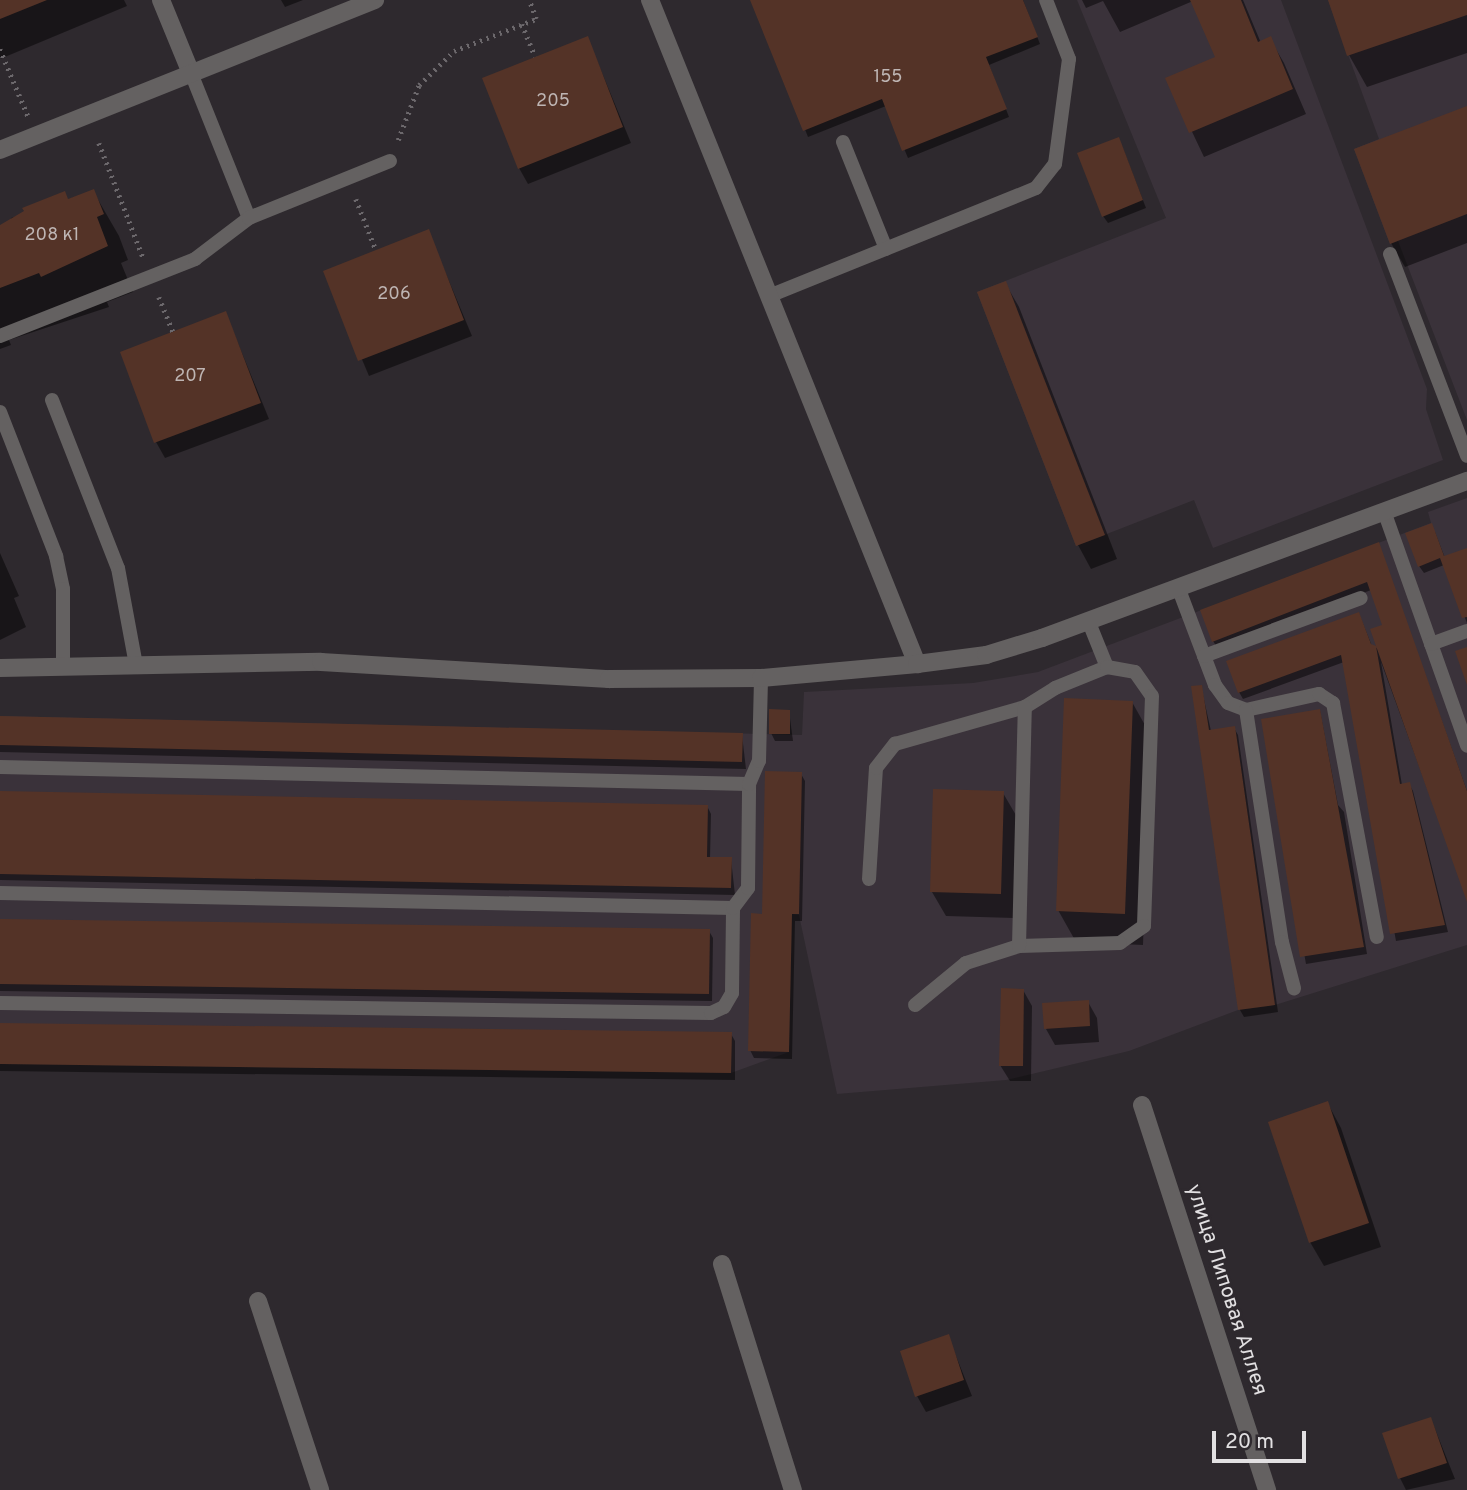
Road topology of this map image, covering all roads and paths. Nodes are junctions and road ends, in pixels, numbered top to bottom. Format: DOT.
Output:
graph roads {
  1 [pos="161,0"];
  2 [pos="375,0"];
  3 [pos="529,0"];
  4 [pos="650,0"];
  5 [pos="1046,0"];
  6 [pos="522,24"];
  7 [pos="0,48"];
  8 [pos="535,57"];
  9 [pos="191,73"];
  10 [pos="29,118"];
  11 [pos="843,142"];
  12 [pos="99,143"];
  13 [pos="0,150"];
  14 [pos="390,161"];
  15 [pos="348,178"];
  16 [pos="248,218"];
  17 [pos="886,248"];
  18 [pos="376,250"];
  19 [pos="1390,254"];
  20 [pos="151,276"];
  21 [pos="769,296"];
  22 [pos="173,332"];
  23 [pos="0,336"];
  24 [pos="52,400"];
  25 [pos="0,412"];
  26 [pos="1467,456"];
  27 [pos="1467,481"];
  28 [pos="1384,511"];
  29 [pos="1178,587"];
  30 [pos="1361,598"];
  31 [pos="1088,620"];
  32 [pos="1467,632"];
  33 [pos="1431,644"];
  34 [pos="1204,656"];
  35 [pos="917,664"];
  36 [pos="136,665"];
  37 [pos="63,667"];
  38 [pos="1107,667"];
  39 [pos="0,668"];
  40 [pos="761,678"];
  41 [pos="1025,707"];
  42 [pos="1247,710"];
  43 [pos="1467,746"];
  44 [pos="0,766"];
  45 [pos="749,784"];
  46 [pos="869,879"];
  47 [pos="0,893"];
  48 [pos="733,908"];
  49 [pos="1377,937"];
  50 [pos="1019,946"];
  51 [pos="1294,988"];
  52 [pos="0,1003"];
  53 [pos="915,1005"];
  54 [pos="1142,1105"];
  55 [pos="722,1264"];
  56 [pos="258,1301"];
  57 [pos="320,1490"];
  58 [pos="793,1490"];
  59 [pos="1267,1490"];
  1 -- 9 [label="street"];
  2 -- 9 [label="street"];
  3 -- 6 [label="path"];
  4 -- 21 [label="street"];
  5 -- 17 [label="lane"];
  6 -- 8 [label="path"];
  6 -- 14 [label="path"];
  7 -- 10 [label="path"];
  9 -- 13 [label="street"];
  9 -- 16 [label="lane"];
  11 -- 17 [label="lane"];
  12 -- 20 [label="path"];
  14 -- 15 [label="lane"];
  15 -- 16 [label="lane"];
  15 -- 18 [label="path"];
  16 -- 20 [label="lane"];
  17 -- 21 [label="lane"];
  19 -- 26 [label="lane"];
  20 -- 22 [label="path"];
  20 -- 23 [label="lane"];
  21 -- 35 [label="street"];
  24 -- 36 [label="lane"];
  25 -- 37 [label="lane"];
  27 -- 28 [label="street"];
  28 -- 29 [label="street"];
  28 -- 33 [label="lane"];
  29 -- 31 [label="street"];
  29 -- 34 [label="lane"];
  30 -- 34 [label="lane"];
  31 -- 35 [label="street"];
  31 -- 38 [label="lane"];
  32 -- 33 [label="lane"];
  33 -- 43 [label="lane"];
  34 -- 42 [label="lane"];
  35 -- 40 [label="street"];
  36 -- 37 [label="street"];
  36 -- 40 [label="street"];
  37 -- 39 [label="street"];
  38 -- 41 [label="lane"];
  38 -- 50 [label="lane"];
  40 -- 45 [label="lane"];
  41 -- 46 [label="lane"];
  41 -- 50 [label="lane"];
  42 -- 49 [label="lane"];
  42 -- 51 [label="lane"];
  44 -- 45 [label="lane"];
  45 -- 48 [label="lane"];
  47 -- 48 [label="lane"];
  48 -- 52 [label="lane"];
  50 -- 53 [label="lane"];
  54 -- 59 [label="street, улица Липовая Аллея"];
  55 -- 58 [label="street"];
  56 -- 57 [label="street"];
}
